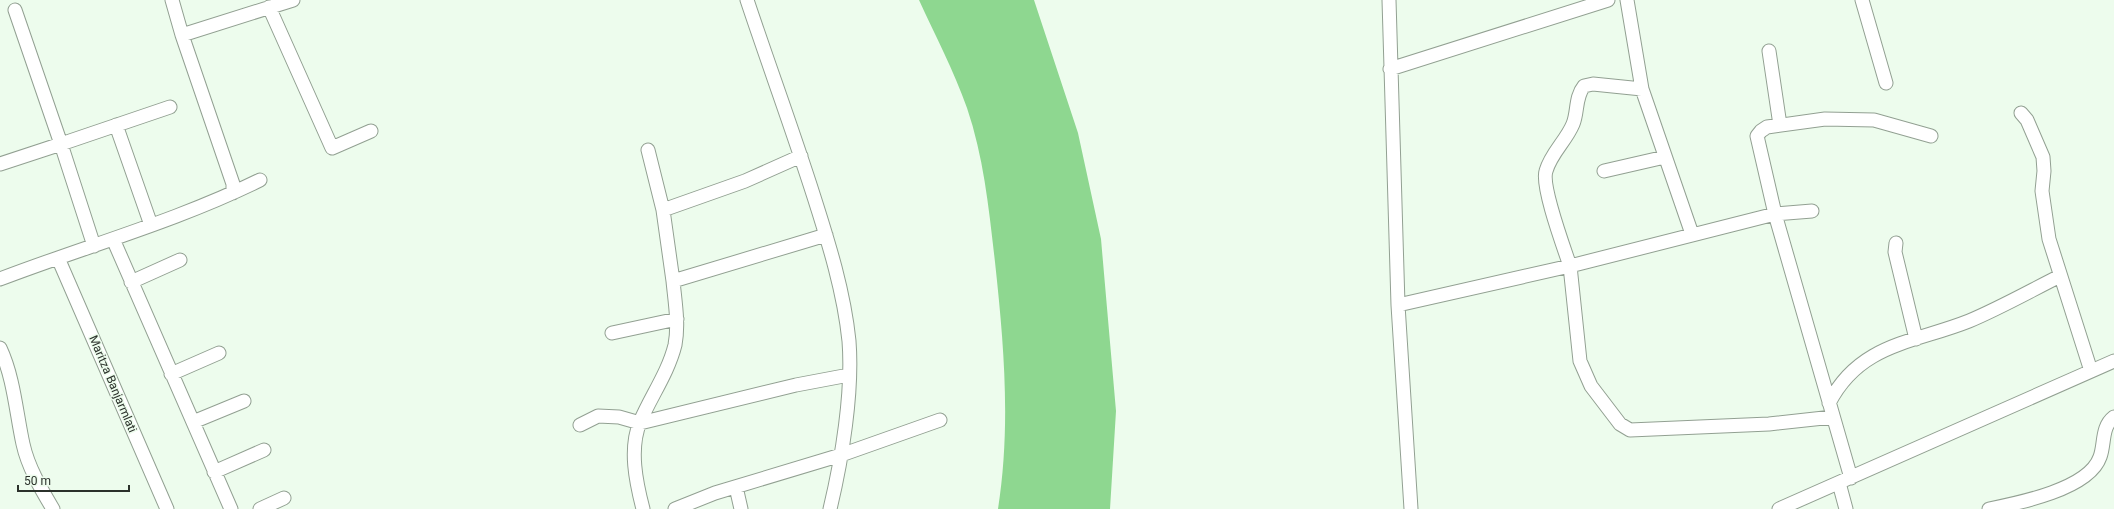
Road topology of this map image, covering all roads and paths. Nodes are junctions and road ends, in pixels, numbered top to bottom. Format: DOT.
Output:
graph roads {
  1 [pos="172,0"];
  2 [pos="293,0"];
  3 [pos="747,0"];
  4 [pos="1389,0"];
  5 [pos="1608,0"];
  6 [pos="1627,0"];
  7 [pos="1862,0"];
  8 [pos="269,7"];
  9 [pos="15,10"];
  10 [pos="182,36"];
  11 [pos="1769,51"];
  12 [pos="1390,69"];
  13 [pos="1886,83"];
  14 [pos="1642,89"];
  15 [pos="170,107"];
  16 [pos="2021,113"];
  17 [pos="116,125"];
  18 [pos="1780,125"];
  19 [pos="371,131"];
  20 [pos="1931,136"];
  21 [pos="60,144"];
  22 [pos="648,150"];
  23 [pos="801,156"];
  24 [pos="1665,157"];
  25 [pos="0,164"];
  26 [pos="1604,171"];
  27 [pos="260,180"];
  28 [pos="233,193"];
  29 [pos="663,210"];
  30 [pos="1812,211"];
  31 [pos="1775,214"];
  32 [pos="151,225"];
  33 [pos="1692,234"];
  34 [pos="826,235"];
  35 [pos="113,239"];
  36 [pos="1896,243"];
  37 [pos="94,246"];
  38 [pos="58,258"];
  39 [pos="180,260"];
  40 [pos="1570,266"];
  41 [pos="2060,276"];
  42 [pos="0,280"];
  43 [pos="673,281"];
  44 [pos="131,282"];
  45 [pos="1398,304"];
  46 [pos="677,319"];
  47 [pos="612,333"];
  48 [pos="1916,339"];
  49 [pos="0,348"];
  50 [pos="219,353"];
  51 [pos="2114,361"];
  52 [pos="2091,371"];
  53 [pos="172,374"];
  54 [pos="849,375"];
  55 [pos="244,401"];
  56 [pos="1830,403"];
  57 [pos="1832,417"];
  58 [pos="2114,418"];
  59 [pos="940,420"];
  60 [pos="193,422"];
  61 [pos="640,423"];
  62 [pos="580,425"];
  63 [pos="264,450"];
  64 [pos="841,455"];
  65 [pos="214,472"];
  66 [pos="1845,481"];
  67 [pos="736,487"];
  68 [pos="284,498"];
  69 [pos="52,509"];
  70 [pos="167,509"];
  71 [pos="231,509"];
  72 [pos="260,509"];
  73 [pos="643,509"];
  74 [pos="675,509"];
  75 [pos="741,509"];
  76 [pos="830,509"];
  77 [pos="1411,509"];
  78 [pos="1779,509"];
  79 [pos="1846,509"];
  80 [pos="1989,509"];
  1 -- 10 [label="street"];
  2 -- 8 [label="street"];
  3 -- 23 [label="street"];
  4 -- 12 [label="street"];
  5 -- 12 [label="street"];
  6 -- 14 [label="street"];
  7 -- 13 [label="street"];
  8 -- 10 [label="street"];
  8 -- 19 [label="street"];
  9 -- 21 [label="street"];
  10 -- 28 [label="street"];
  11 -- 18 [label="street"];
  12 -- 45 [label="street"];
  14 -- 24 [label="street"];
  14 -- 40 [label="street"];
  15 -- 17 [label="street"];
  16 -- 41 [label="street"];
  17 -- 21 [label="street"];
  17 -- 32 [label="street"];
  18 -- 20 [label="street"];
  18 -- 31 [label="street"];
  21 -- 25 [label="street"];
  21 -- 37 [label="street"];
  22 -- 29 [label="street"];
  23 -- 29 [label="street"];
  23 -- 34 [label="street"];
  24 -- 26 [label="street"];
  24 -- 33 [label="street"];
  27 -- 28 [label="street"];
  28 -- 32 [label="street"];
  29 -- 43 [label="street"];
  30 -- 31 [label="street"];
  31 -- 33 [label="street"];
  31 -- 56 [label="street"];
  32 -- 35 [label="street"];
  33 -- 40 [label="street"];
  34 -- 43 [label="street"];
  34 -- 54 [label="street"];
  35 -- 37 [label="street"];
  35 -- 44 [label="street"];
  36 -- 48 [label="street"];
  37 -- 38 [label="street"];
  38 -- 42 [label="street"];
  38 -- 70 [label="street, Maritza Banjarmlati"];
  39 -- 44 [label="street"];
  40 -- 45 [label="street"];
  40 -- 57 [label="street"];
  41 -- 48 [label="street"];
  41 -- 52 [label="street"];
  43 -- 46 [label="street"];
  44 -- 53 [label="street"];
  45 -- 77 [label="street"];
  46 -- 47 [label="street"];
  46 -- 61 [label="street"];
  48 -- 56 [label="street"];
  49 -- 69 [label="street"];
  50 -- 53 [label="street"];
  51 -- 52 [label="street"];
  52 -- 66 [label="street"];
  53 -- 60 [label="street"];
  54 -- 61 [label="street"];
  54 -- 64 [label="street"];
  55 -- 60 [label="street"];
  56 -- 57 [label="street"];
  57 -- 66 [label="street"];
  58 -- 80 [label="street"];
  59 -- 64 [label="street"];
  60 -- 65 [label="street"];
  61 -- 62 [label="street"];
  61 -- 73 [label="street"];
  63 -- 65 [label="street"];
  64 -- 67 [label="street"];
  64 -- 76 [label="street"];
  65 -- 71 [label="street"];
  66 -- 78 [label="street"];
  66 -- 79 [label="street"];
  67 -- 74 [label="street"];
  67 -- 75 [label="street"];
  68 -- 72 [label="street"];
}
